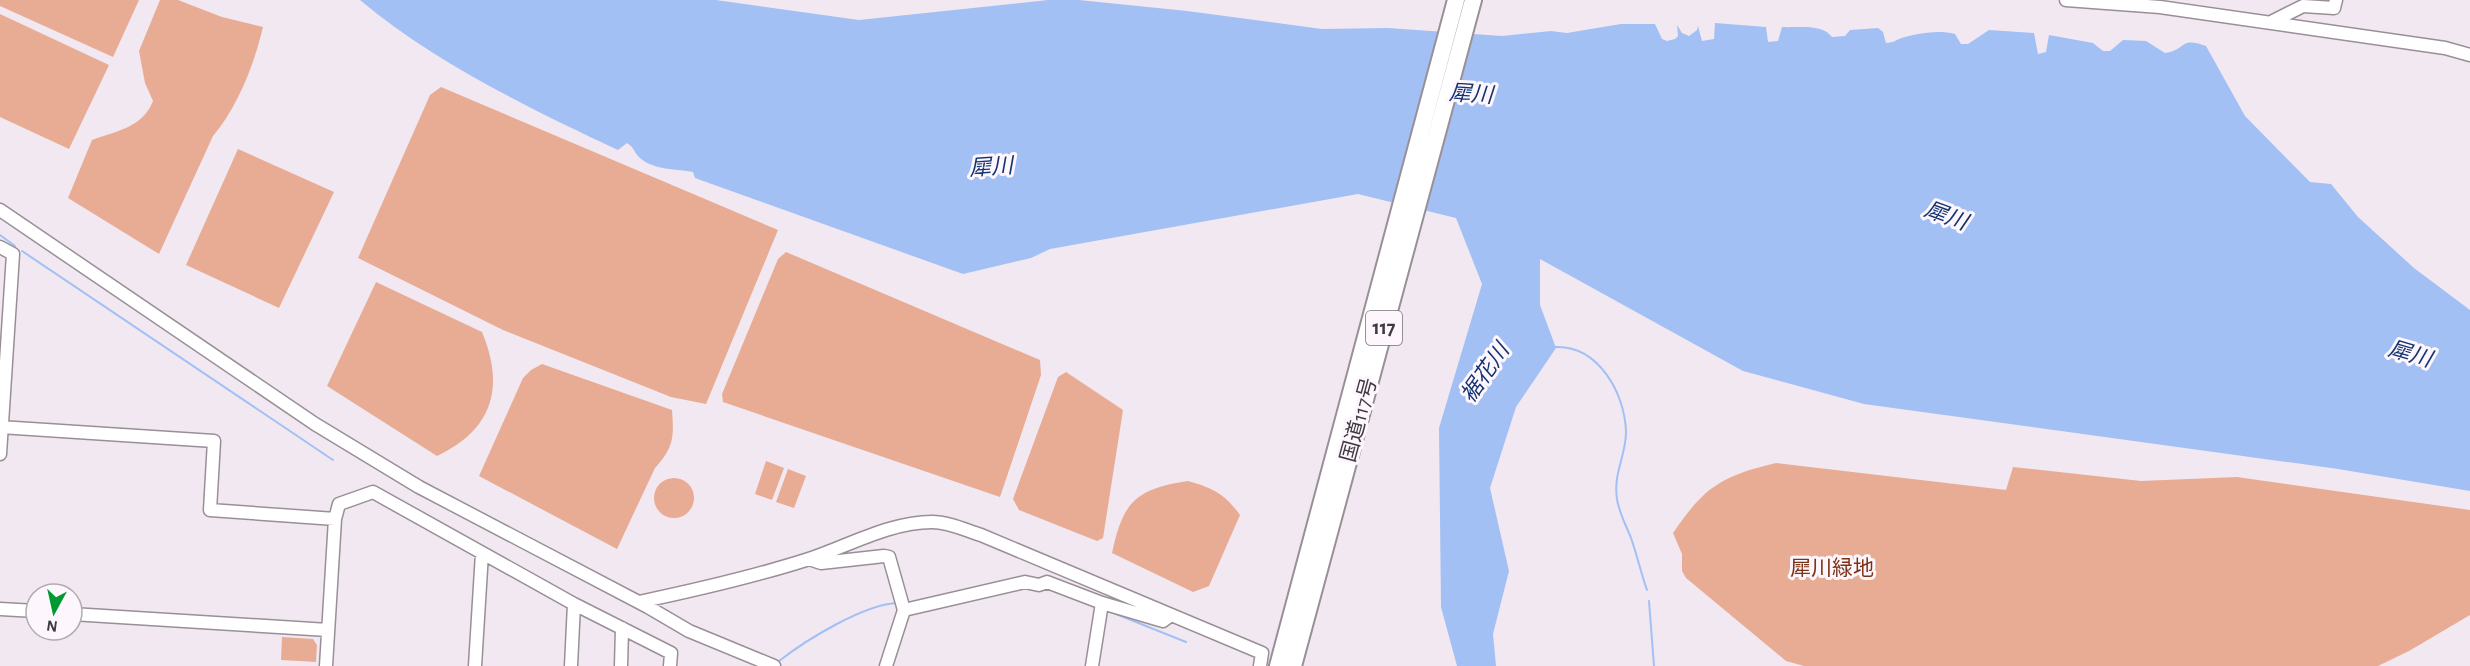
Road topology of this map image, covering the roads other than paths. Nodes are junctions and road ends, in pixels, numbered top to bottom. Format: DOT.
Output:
graph roads {
  1 [pos="1455,0"];
  2 [pos="1473,0"];
  3 [pos="2066,0"];
  4 [pos="2336,0"];
  5 [pos="2271,22"];
  6 [pos="2470,45"];
  7 [pos="2445,48"];
  8 [pos="2470,55"];
  9 [pos="0,210"];
  10 [pos="0,247"];
  11 [pos="1,427"];
  12 [pos="0,454"];
  13 [pos="335,519"];
  14 [pos="482,553"];
  15 [pos="809,559"];
  16 [pos="639,602"];
  17 [pos="1102,603"];
  18 [pos="574,604"];
  19 [pos="902,605"];
  20 [pos="0,609"];
  21 [pos="24,610"];
  22 [pos="84,615"];
  23 [pos="1171,615"];
  24 [pos="622,628"];
  25 [pos="328,630"];
  26 [pos="1287,660"];
  27 [pos="326,666"];
  28 [pos="475,666"];
  29 [pos="571,666"];
  30 [pos="621,666"];
  31 [pos="670,666"];
  32 [pos="774,666"];
  33 [pos="886,666"];
  34 [pos="1093,666"];
  35 [pos="1260,666"];
  1 -- 26 [label="highway, 国道117号 / 117"];
  2 -- 26 [label="highway, 国道117号 / 117"];
  3 -- 5 [label="street"];
  4 -- 5 [label="street"];
  5 -- 7 [label="street"];
  6 -- 7 [label="street"];
  7 -- 8 [label="street"];
  9 -- 16 [label="street"];
  10 -- 11 [label="street"];
  11 -- 12 [label="street"];
  11 -- 13 [label="street"];
  13 -- 14 [label="street"];
  13 -- 25 [label="street"];
  14 -- 18 [label="street"];
  14 -- 28 [label="street"];
  15 -- 16 [label="street"];
  15 -- 19 [label="street"];
  15 -- 23 [label="street"];
  16 -- 32 [label="street"];
  17 -- 19 [label="street"];
  17 -- 23 [label="street"];
  17 -- 34 [label="street"];
  18 -- 24 [label="street"];
  18 -- 29 [label="street"];
  19 -- 33 [label="street"];
  20 -- 21 [label="street"];
  22 -- 25 [label="street"];
  23 -- 35 [label="street"];
  24 -- 30 [label="street"];
  24 -- 31 [label="street"];
  25 -- 27 [label="street"];
}
